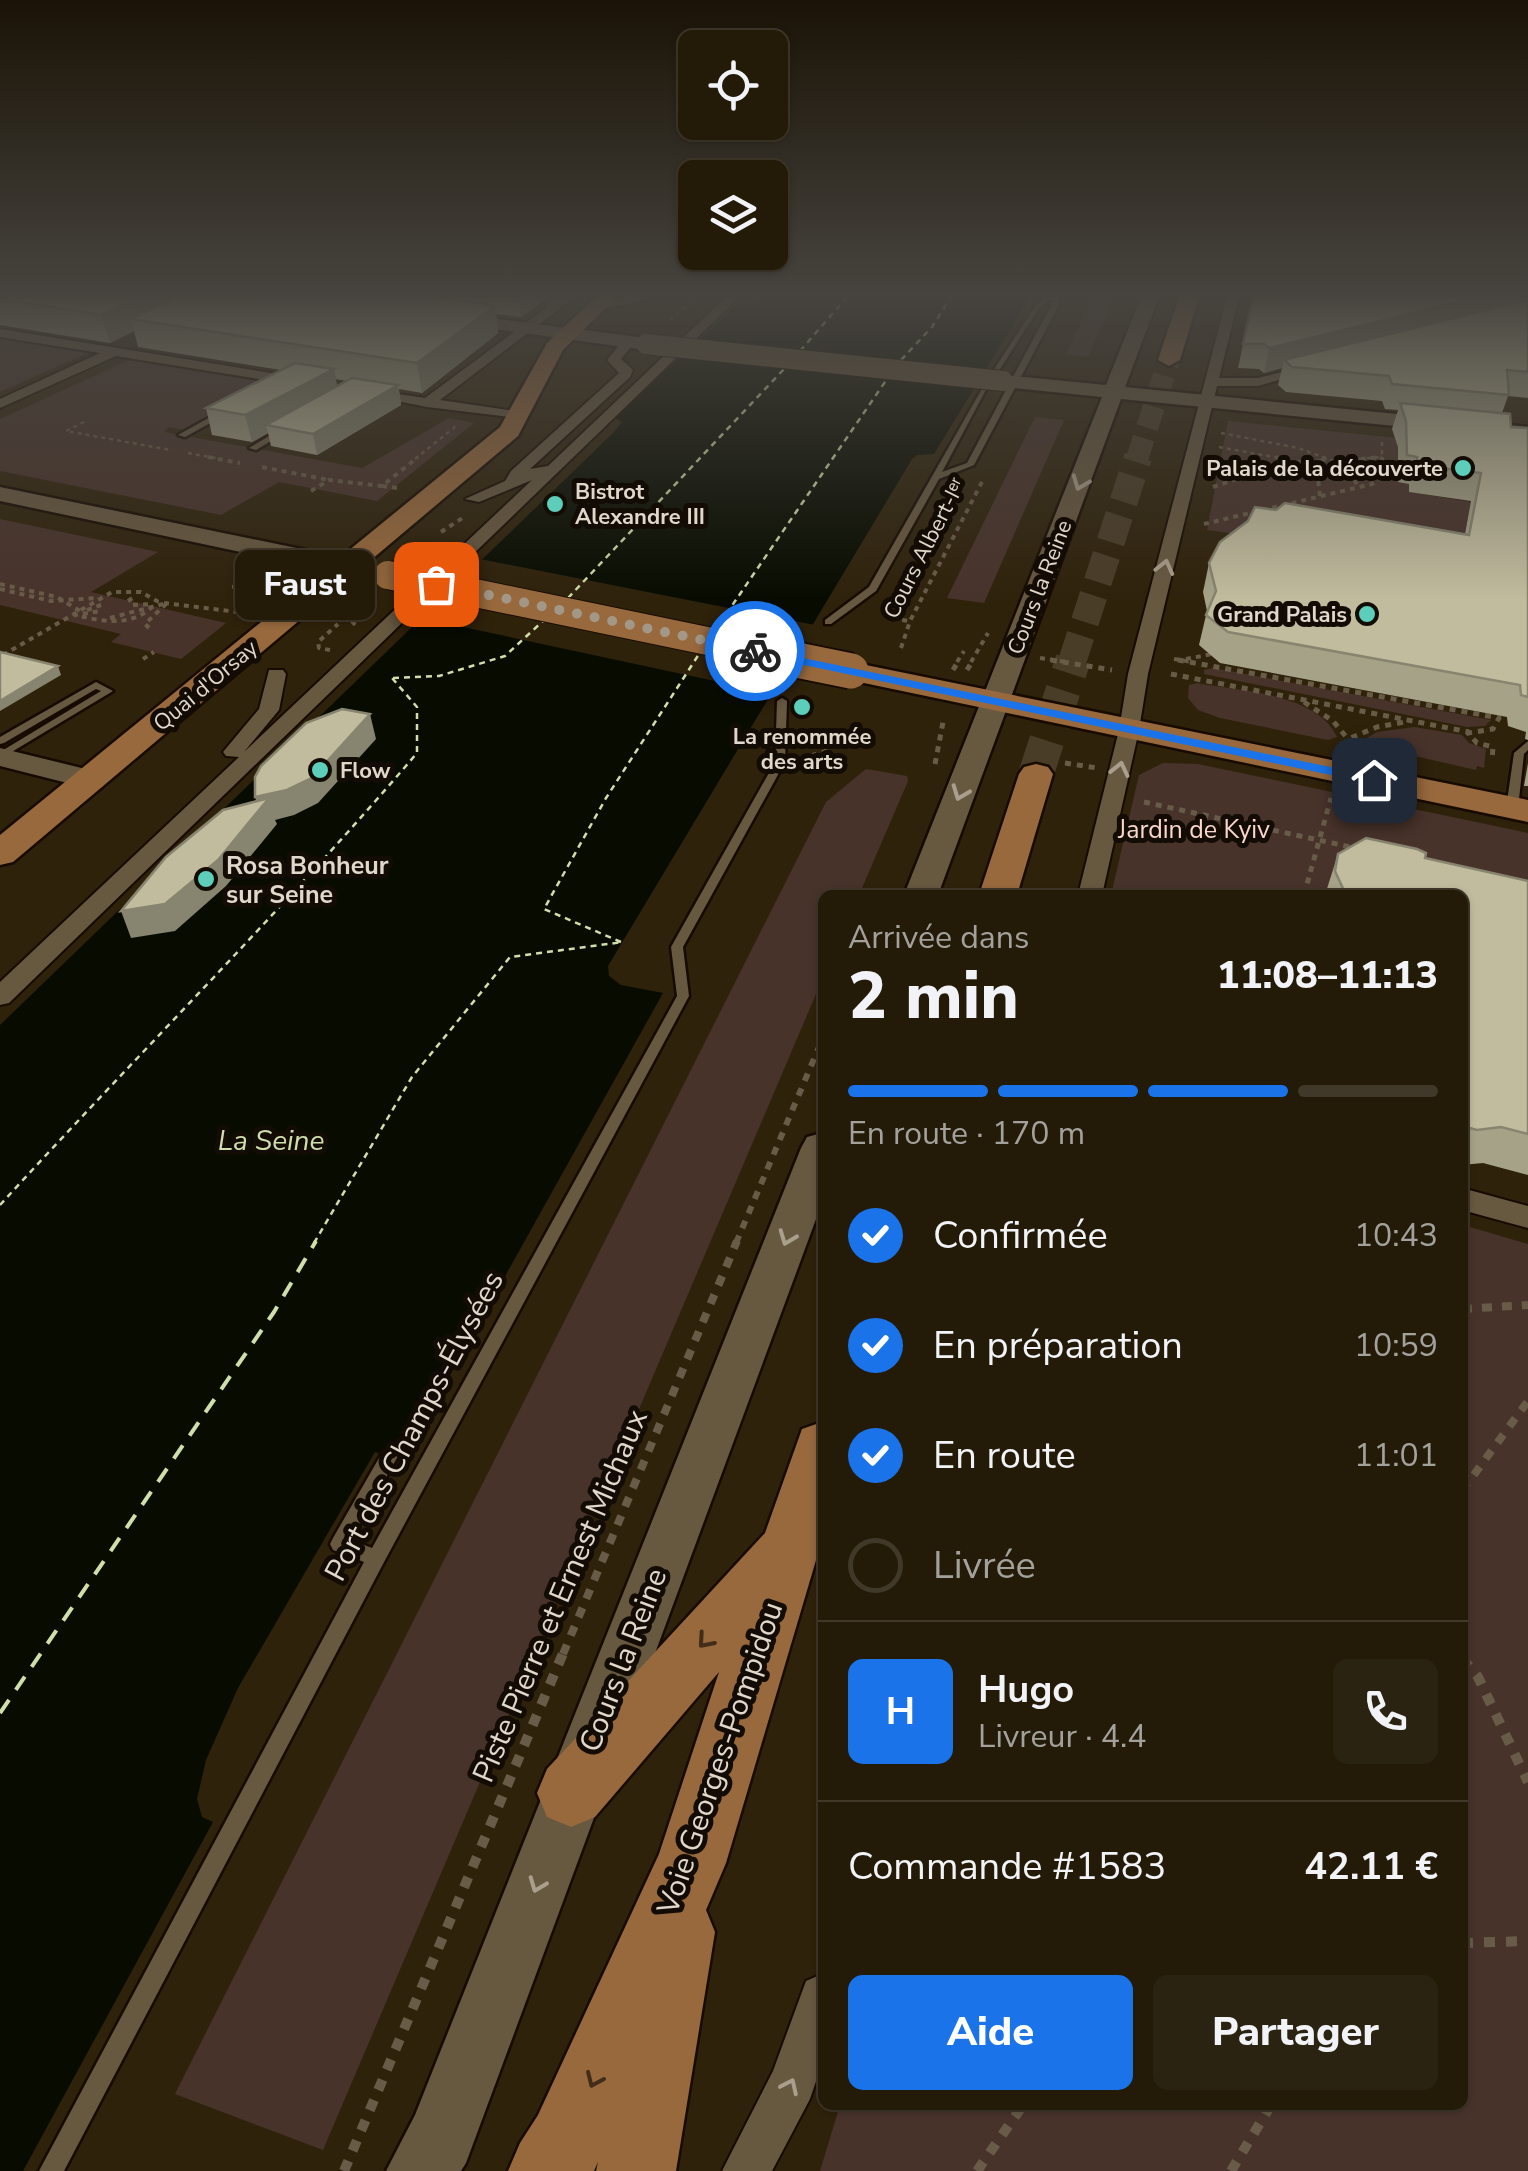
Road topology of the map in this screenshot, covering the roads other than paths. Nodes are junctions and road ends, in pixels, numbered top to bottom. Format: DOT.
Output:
graph roads {
  1 [pos="393,398"];
  2 [pos="432,398"];
  3 [pos="529,398"];
  4 [pos="598,398"];
  5 [pos="627,398"];
  6 [pos="988,398"];
  7 [pos="994,398"];
  8 [pos="1114,398"];
  9 [pos="1206,398"];
  10 [pos="1262,398"];
  11 [pos="426,403"];
  12 [pos="238,406"];
  13 [pos="521,416"];
  14 [pos="288,429"];
  15 [pos="1528,434"];
  16 [pos="182,435"];
  17 [pos="253,448"];
  18 [pos="570,453"];
  19 [pos="936,477"];
  20 [pos="512,484"];
  21 [pos="0,494"];
  22 [pos="473,498"];
  23 [pos="344,566"];
  24 [pos="828,622"];
  25 [pos="276,674"];
  26 [pos="782,701"];
  27 [pos="994,701"];
  28 [pos="1129,730"];
  29 [pos="0,741"];
  30 [pos="1528,744"];
  31 [pos="0,756"];
  32 [pos="1036,774"];
  33 [pos="91,780"];
  34 [pos="1520,809"];
  35 [pos="196,813"];
  36 [pos="0,854"];
  37 [pos="923,890"];
  38 [pos="1000,890"];
  39 [pos="1091,890"];
  40 [pos="37,963"];
  41 [pos="0,984"];
  42 [pos="0,996"];
  43 [pos="818,1158"];
  44 [pos="1468,1201"];
  45 [pos="1528,1217"];
  46 [pos="389,1456"];
  47 [pos="818,1460"];
  48 [pos="792,1542"];
  49 [pos="376,1558"];
  50 [pos="572,1794"];
  51 [pos="818,2009"];
  52 [pos="576,2164"];
  53 [pos="50,2171"];
  54 [pos="422,2171"];
  55 [pos="746,2171"];
  1 -- 11 [label="street"];
  2 -- 11 [label="street"];
  3 -- 13 [label="main road, Quai d'Orsay"];
  4 -- 20 [label="street"];
  5 -- 18 [label="street"];
  6 -- 19 [label="lane"];
  7 -- 19 [label="lane"];
  8 -- 27 [label="street, Cours la Reine, one-way"];
  28 -- 9 [label="street, one-way"];
  10 -- 15 [label="street"];
  11 -- 13 [label="street"];
  12 -- 16 [label="lane"];
  13 -- 23 [label="main road, Quai d'Orsay"];
  14 -- 17 [label="lane"];
  18 -- 20 [label="street"];
  18 -- 35 [label="street"];
  19 -- 24 [label="lane"];
  20 -- 22 [label="street"];
  21 -- 23 [label="street"];
  23 -- 27 [label="main road, bridge"];
  23 -- 33 [label="main road, Quai d'Orsay"];
  25 -- 35 [label="street"];
  26 -- 49 [label="lane, Port des Champs-Élysées"];
  27 -- 28 [label="main road"];
  27 -- 37 [label="street, Cours la Reine, one-way"];
  28 -- 34 [label="main road"];
  39 -- 28 [label="street, one-way"];
  29 -- 31 [label="lane"];
  30 -- 34 [label="lane"];
  31 -- 33 [label="street"];
  32 -- 38 [label="main road"];
  33 -- 36 [label="main road, Quai d'Orsay"];
  35 -- 40 [label="street"];
  40 -- 41 [label="street"];
  40 -- 42 [label="street"];
  43 -- 50 [label="street, Cours la Reine, one-way"];
  44 -- 45 [label="street"];
  46 -- 49 [label="lane"];
  47 -- 48 [label="main road, Voie Georges-Pompidou"];
  48 -- 50 [label="main road, one-way"];
  48 -- 52 [label="main road, Voie Georges-Pompidou"];
  49 -- 53 [label="lane, Port des Champs-Élysées"];
  50 -- 54 [label="street, Cours la Reine, one-way"];
  55 -- 51 [label="street, one-way"];
}
